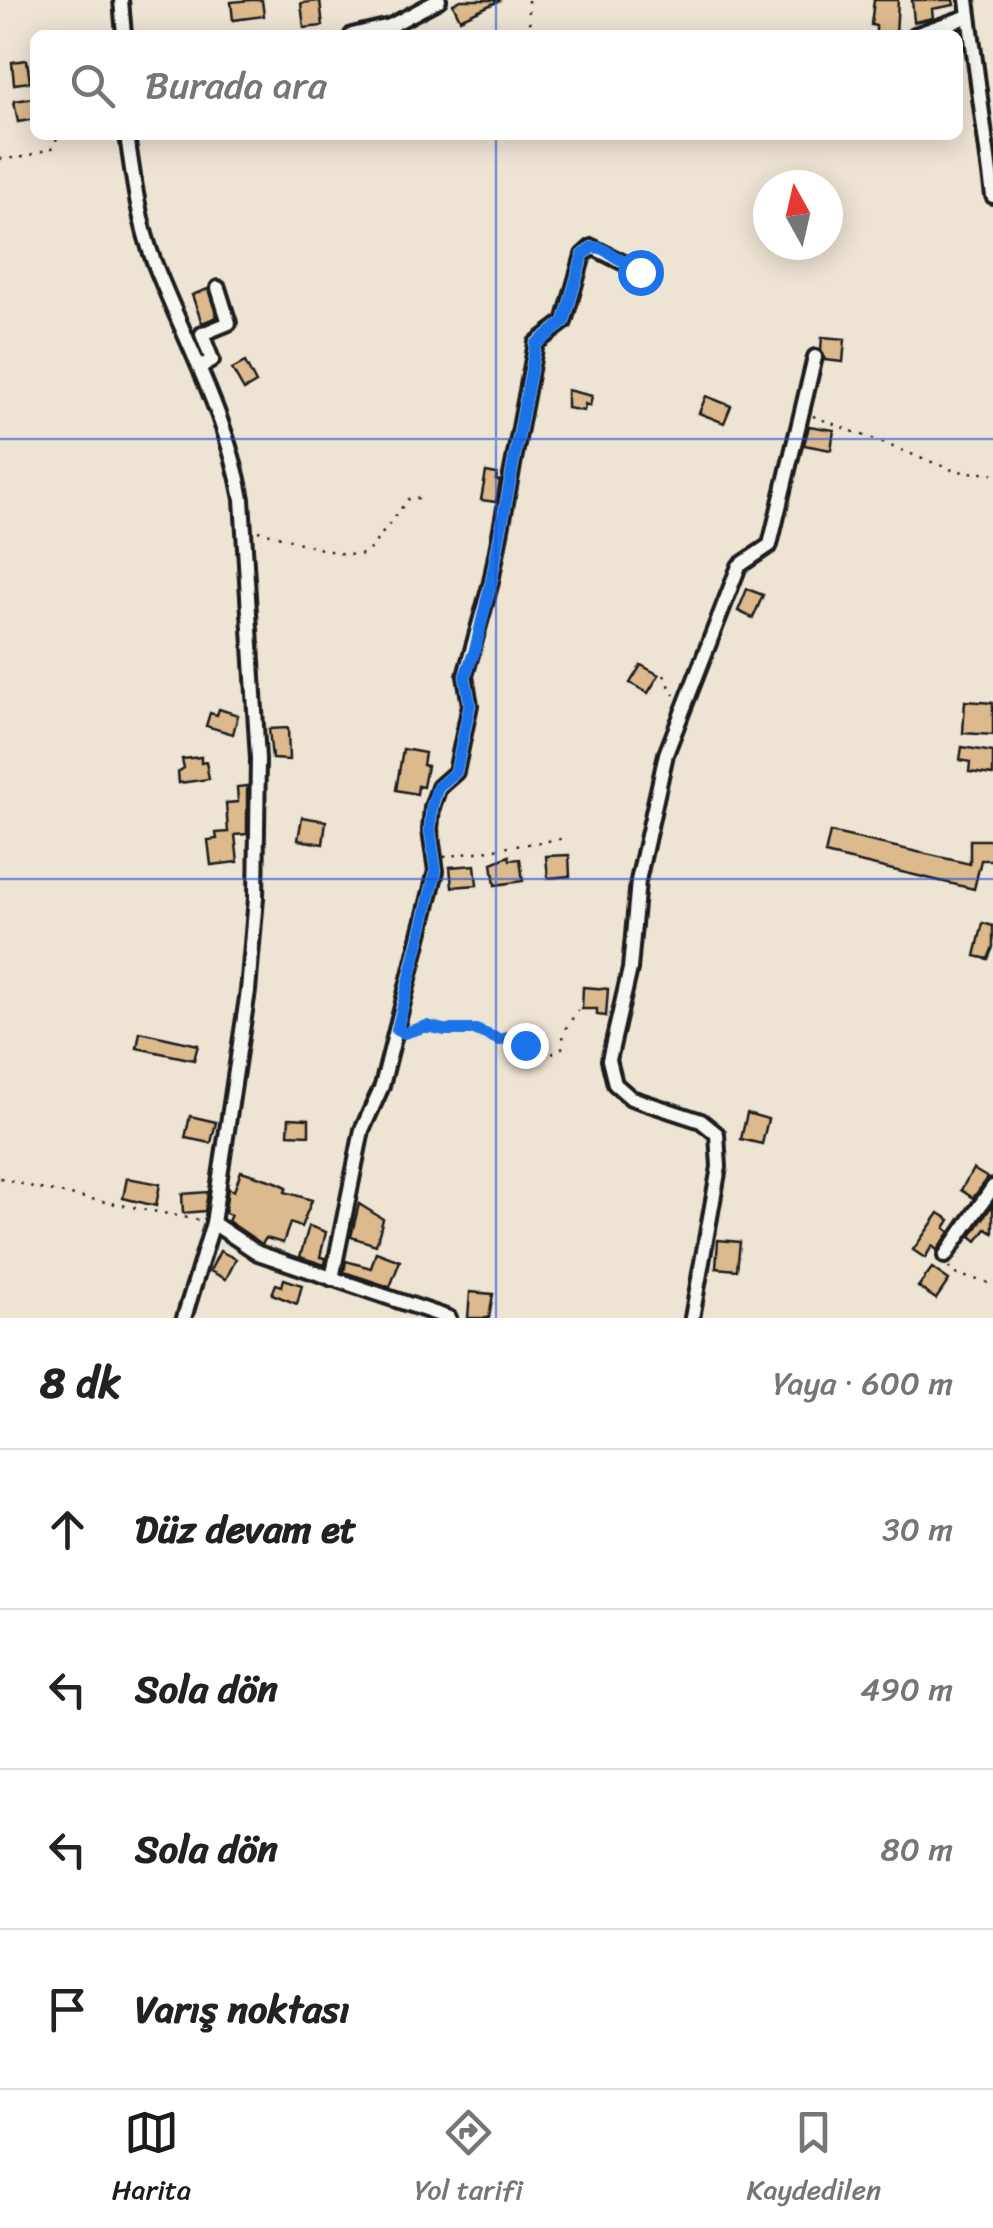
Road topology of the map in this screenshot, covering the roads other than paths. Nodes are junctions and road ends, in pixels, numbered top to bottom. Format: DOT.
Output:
graph roads {
  1 [pos="121,0"];
  2 [pos="439,0"];
  3 [pos="967,0"];
  4 [pos="970,16"];
  5 [pos="124,30"];
  6 [pos="373,30"];
  7 [pos="929,30"];
  8 [pos="128,140"];
  9 [pos="991,165"];
  10 [pos="993,196"];
  11 [pos="652,271"];
  12 [pos="218,288"];
  13 [pos="815,357"];
  14 [pos="200,367"];
  15 [pos="993,1187"];
  16 [pos="213,1223"];
  17 [pos="945,1256"];
  18 [pos="332,1279"];
  19 [pos="184,1318"];
  20 [pos="449,1318"];
  21 [pos="692,1318"];
  1 -- 5 [label="street"];
  2 -- 6 [label="street"];
  3 -- 4 [label="street"];
  4 -- 7 [label="street"];
  4 -- 9 [label="street"];
  8 -- 14 [label="street"];
  9 -- 10 [label="street"];
  11 -- 18 [label="street"];
  12 -- 14 [label="street"];
  13 -- 21 [label="street"];
  14 -- 16 [label="street"];
  15 -- 17 [label="street"];
  16 -- 18 [label="street"];
  16 -- 19 [label="street"];
  18 -- 20 [label="street"];
}
